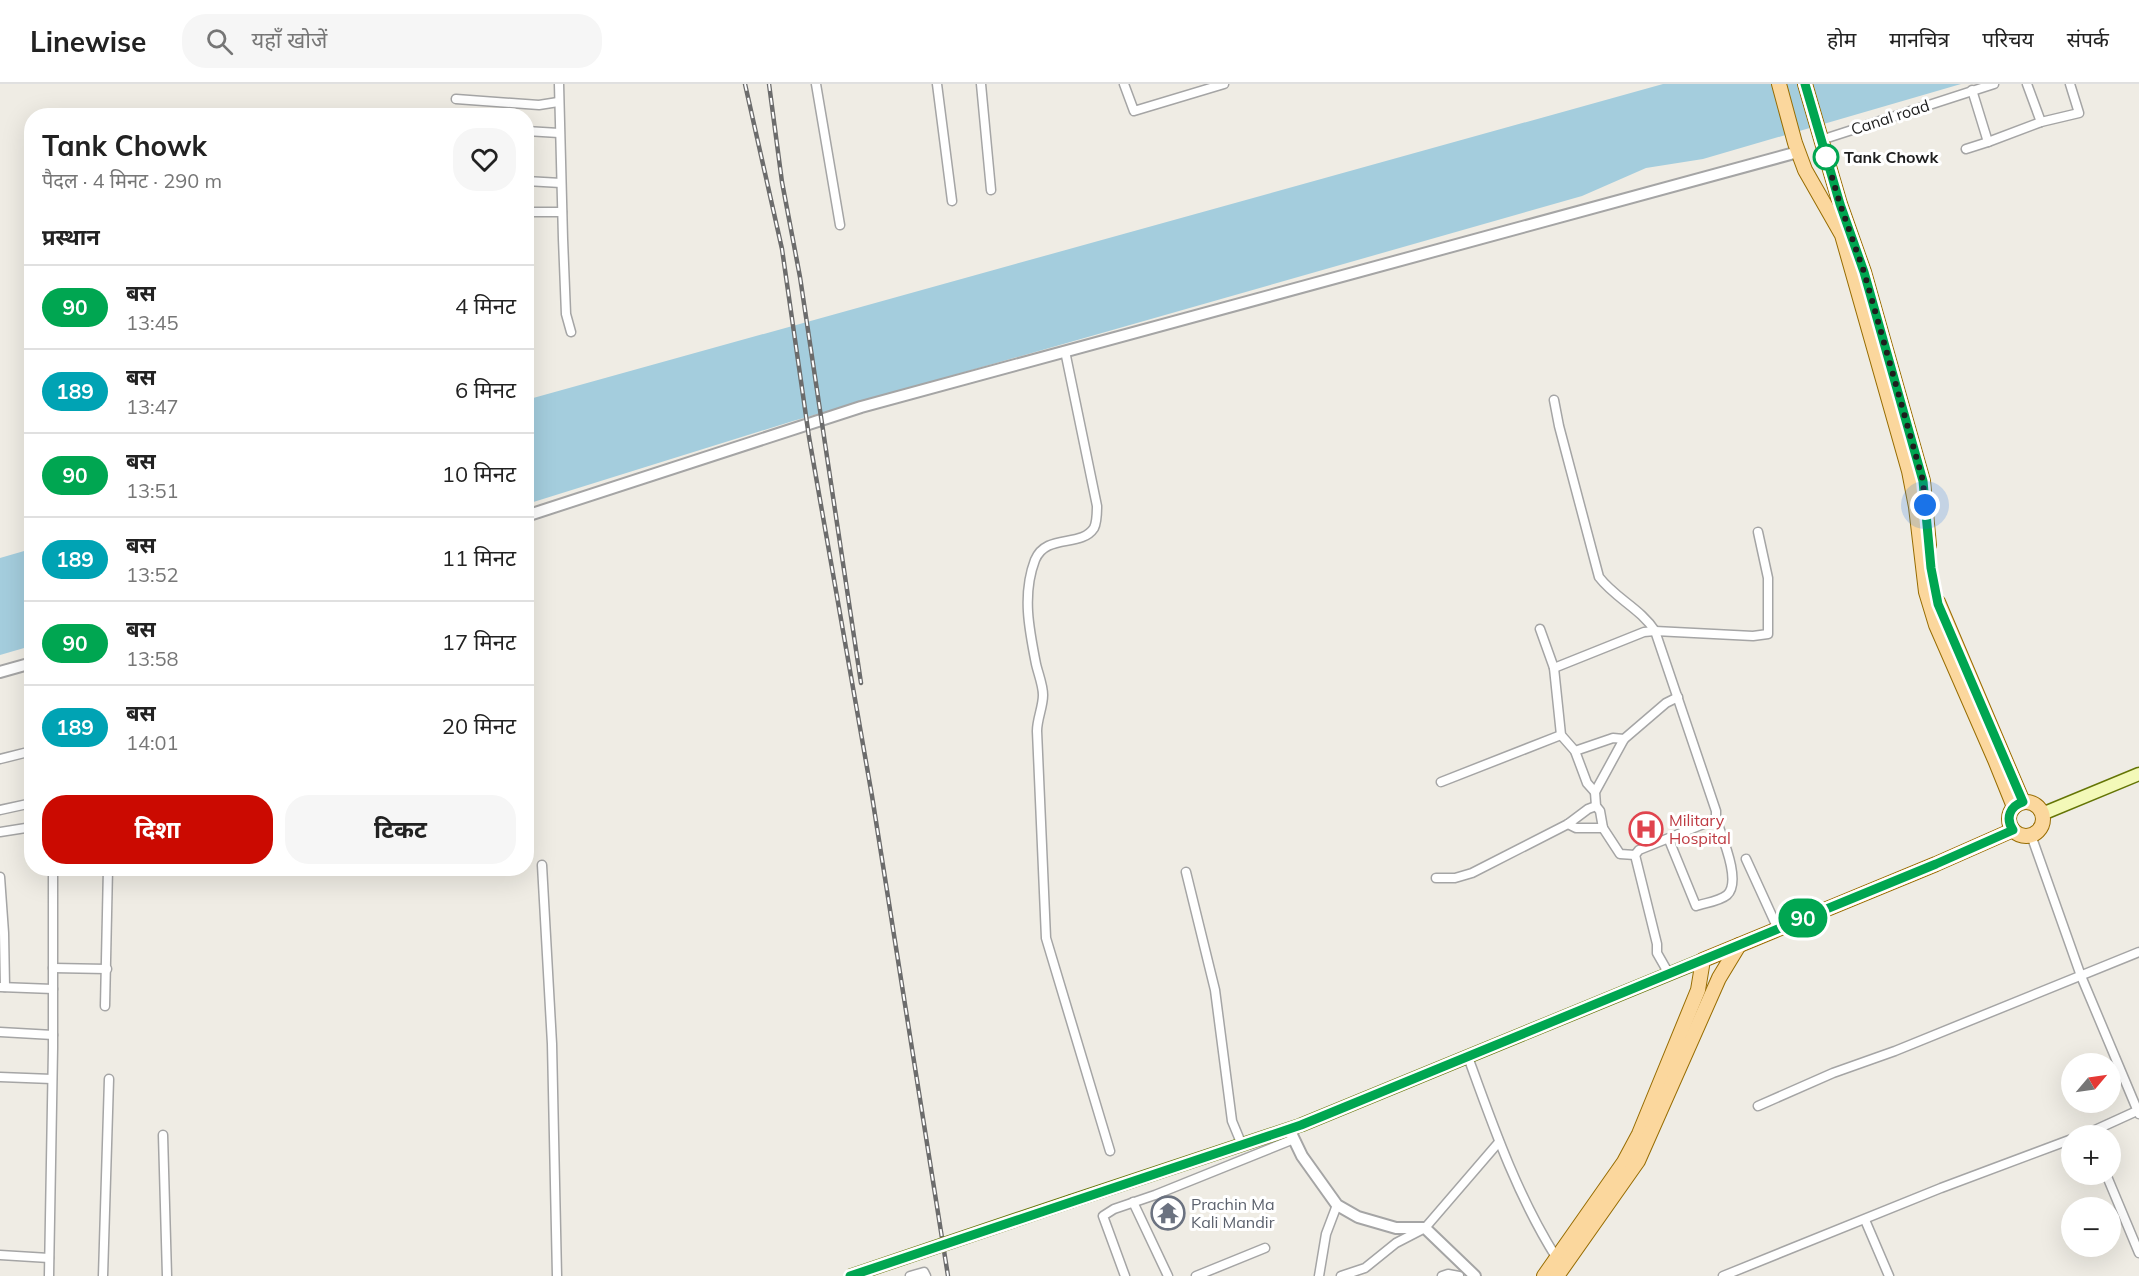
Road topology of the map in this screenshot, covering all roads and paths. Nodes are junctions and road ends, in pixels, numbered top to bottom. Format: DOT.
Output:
graph roads {
  1 [pos="559,84"];
  2 [pos="816,84"];
  3 [pos="937,84"];
  4 [pos="981,84"];
  5 [pos="1124,84"];
  6 [pos="1224,84"];
  7 [pos="1779,84"];
  8 [pos="1805,84"];
  9 [pos="1994,84"];
  10 [pos="2027,84"];
  11 [pos="2070,84"];
  12 [pos="1197,88"];
  13 [pos="1972,90"];
  14 [pos="456,99"];
  15 [pos="558,102"];
  16 [pos="2041,122"];
  17 [pos="534,131"];
  18 [pos="559,133"];
  19 [pos="1820,135"];
  20 [pos="1988,142"];
  21 [pos="1796,147"];
  22 [pos="1966,149"];
  23 [pos="534,181"];
  24 [pos="561,183"];
  25 [pos="991,190"];
  26 [pos="952,201"];
  27 [pos="534,212"];
  28 [pos="562,212"];
  29 [pos="840,225"];
  30 [pos="571,332"];
  31 [pos="1065,351"];
  32 [pos="1554,400"];
  33 [pos="534,513"];
  34 [pos="1758,532"];
  35 [pos="1540,629"];
  36 [pos="1655,631"];
  37 [pos="24,665"];
  38 [pos="1554,668"];
  39 [pos="0,672"];
  40 [pos="1678,696"];
  41 [pos="1561,735"];
  42 [pos="1624,739"];
  43 [pos="1575,752"];
  44 [pos="24,753"];
  45 [pos="0,759"];
  46 [pos="2139,774"];
  47 [pos="1441,782"];
  48 [pos="1595,792"];
  49 [pos="2018,804"];
  50 [pos="24,805"];
  51 [pos="1596,806"];
  52 [pos="0,810"];
  53 [pos="2042,814"];
  54 [pos="1716,819"];
  55 [pos="1568,825"];
  56 [pos="24,828"];
  57 [pos="1603,828"];
  58 [pos="2013,830"];
  59 [pos="0,832"];
  60 [pos="2031,835"];
  61 [pos="1669,840"];
  62 [pos="1635,855"];
  63 [pos="1746,859"];
  64 [pos="542,865"];
  65 [pos="1186,872"];
  66 [pos="53,876"];
  67 [pos="108,876"];
  68 [pos="0,877"];
  69 [pos="1436,878"];
  70 [pos="1778,929"];
  71 [pos="1739,945"];
  72 [pos="2139,952"];
  73 [pos="1703,960"];
  74 [pos="54,968"];
  75 [pos="107,969"];
  76 [pos="1669,974"];
  77 [pos="2081,976"];
  78 [pos="3,987"];
  79 [pos="53,989"];
  80 [pos="105,1006"];
  81 [pos="0,1032"];
  82 [pos="53,1035"];
  83 [pos="1468,1057"];
  84 [pos="0,1077"];
  85 [pos="52,1079"];
  86 [pos="109,1079"];
  87 [pos="1758,1106"];
  88 [pos="2139,1112"];
  89 [pos="2110,1125"];
  90 [pos="1292,1134"];
  91 [pos="163,1135"];
  92 [pos="1499,1142"];
  93 [pos="2061,1143"];
  94 [pos="1242,1145"];
  95 [pos="1110,1151"];
  96 [pos="2111,1185"];
  97 [pos="1133,1202"];
  98 [pos="1337,1205"];
  99 [pos="1865,1220"];
  100 [pos="1425,1228"];
  101 [pos="1265,1248"];
  102 [pos="2139,1253"];
  103 [pos="0,1255"];
  104 [pos="1556,1257"];
  105 [pos="49,1258"];
  106 [pos="49,1276"];
  107 [pos="103,1276"];
  108 [pos="166,1276"];
  109 [pos="557,1276"];
  110 [pos="850,1276"];
  111 [pos="910,1276"];
  112 [pos="926,1276"];
  113 [pos="1125,1276"];
  114 [pos="1168,1276"];
  115 [pos="1196,1276"];
  116 [pos="1319,1276"];
  117 [pos="1341,1276"];
  118 [pos="1442,1276"];
  119 [pos="1459,1276"];
  120 [pos="1475,1276"];
  121 [pos="1544,1276"];
  122 [pos="1557,1276"];
  123 [pos="1723,1276"];
  124 [pos="1889,1276"];
  1 -- 15 [label="street"];
  2 -- 29 [label="street"];
  3 -- 26 [label="street"];
  4 -- 25 [label="street"];
  5 -- 12 [label="street"];
  6 -- 12 [label="street"];
  7 -- 21 [label="main road"];
  8 -- 19 [label="main road"];
  9 -- 13 [label="street, Canal road"];
  10 -- 16 [label="street"];
  11 -- 16 [label="street"];
  13 -- 19 [label="street, Canal road"];
  13 -- 20 [label="street"];
  14 -- 15 [label="street"];
  15 -- 18 [label="street"];
  16 -- 20 [label="street"];
  17 -- 18 [label="street"];
  18 -- 24 [label="street"];
  19 -- 49 [label="main road"];
  20 -- 22 [label="street"];
  21 -- 31 [label="street"];
  21 -- 49 [label="main road"];
  23 -- 24 [label="street"];
  24 -- 28 [label="street"];
  27 -- 28 [label="street"];
  28 -- 30 [label="street"];
  31 -- 33 [label="street"];
  31 -- 95 [label="street"];
  32 -- 36 [label="street"];
  34 -- 36 [label="street"];
  35 -- 38 [label="street"];
  36 -- 38 [label="street"];
  36 -- 40 [label="street"];
  37 -- 39 [label="street"];
  38 -- 41 [label="street"];
  40 -- 42 [label="street"];
  40 -- 54 [label="street"];
  41 -- 43 [label="street"];
  41 -- 47 [label="street"];
  42 -- 43 [label="street"];
  42 -- 48 [label="street"];
  43 -- 48 [label="street"];
  44 -- 45 [label="street"];
  46 -- 53 [label="main road"];
  48 -- 51 [label="street"];
  49 -- 53 [label="main road"];
  49 -- 58 [label="main road"];
  50 -- 52 [label="street"];
  51 -- 55 [label="street"];
  51 -- 57 [label="street"];
  53 -- 60 [label="main road"];
  54 -- 61 [label="street"];
  54 -- 61 [label="street"];
  55 -- 57 [label="street"];
  55 -- 69 [label="street"];
  56 -- 59 [label="street"];
  57 -- 62 [label="street"];
  58 -- 60 [label="main road"];
  58 -- 70 [label="main road"];
  60 -- 77 [label="street"];
  61 -- 62 [label="street"];
  62 -- 76 [label="street"];
  63 -- 70 [label="street"];
  64 -- 109 [label="street"];
  65 -- 94 [label="street"];
  66 -- 74 [label="street"];
  67 -- 75 [label="street"];
  68 -- 78 [label="street"];
  70 -- 71 [label="main road"];
  71 -- 73 [label="main road"];
  71 -- 122 [label="main road"];
  72 -- 77 [label="street"];
  73 -- 76 [label="main road"];
  73 -- 104 [label="main road"];
  74 -- 75 [label="street"];
  74 -- 79 [label="street"];
  75 -- 80 [label="street"];
  76 -- 83 [label="main road"];
  77 -- 87 [label="street"];
  77 -- 88 [label="street"];
  78 -- 79 [label="street"];
  79 -- 82 [label="street"];
  81 -- 82 [label="street"];
  82 -- 85 [label="street"];
  83 -- 90 [label="main road"];
  83 -- 92 [label="street"];
  84 -- 85 [label="street"];
  85 -- 105 [label="street"];
  86 -- 107 [label="street"];
  88 -- 89 [label="street"];
  90 -- 94 [label="main road"];
  90 -- 97 [label="street"];
  90 -- 98 [label="street"];
  91 -- 108 [label="street"];
  92 -- 100 [label="street"];
  92 -- 104 [label="street"];
  93 -- 99 [label="street"];
  94 -- 110 [label="main road, bridge"];
  96 -- 102 [label="street"];
  97 -- 113 [label="street"];
  97 -- 114 [label="street"];
  98 -- 100 [label="street"];
  98 -- 116 [label="street"];
  99 -- 123 [label="street"];
  99 -- 124 [label="street"];
  100 -- 117 [label="street"];
  100 -- 120 [label="street"];
  101 -- 115 [label="street"];
  103 -- 105 [label="street"];
  104 -- 121 [label="main road"];
  105 -- 106 [label="street"];
  111 -- 112 [label="street"];
  118 -- 119 [label="street"];
}
